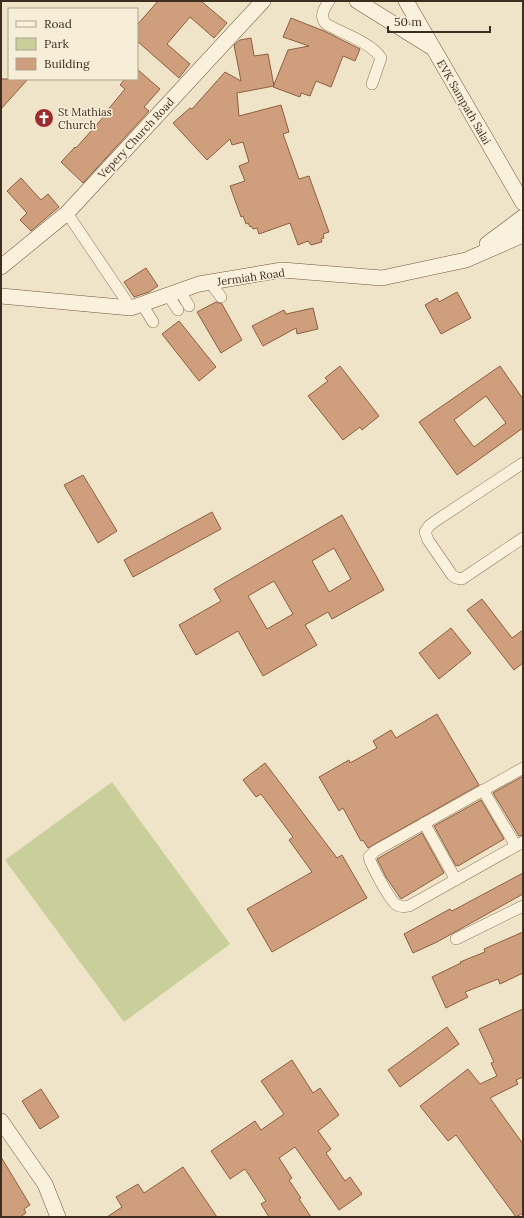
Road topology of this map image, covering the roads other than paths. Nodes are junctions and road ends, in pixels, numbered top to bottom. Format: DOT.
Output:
graph roads {
  1 [pos="263,1"];
  2 [pos="329,1"];
  3 [pos="357,1"];
  4 [pos="406,1"];
  5 [pos="433,48"];
  6 [pos="372,84"];
  7 [pos="523,203"];
  8 [pos="67,213"];
  9 [pos="523,217"];
  10 [pos="523,235"];
  11 [pos="466,260"];
  12 [pos="1,267"];
  13 [pos="210,282"];
  14 [pos="174,293"];
  15 [pos="1,296"];
  16 [pos="221,297"];
  17 [pos="137,306"];
  18 [pos="189,306"];
  19 [pos="178,310"];
  20 [pos="153,322"];
  21 [pos="523,463"];
  22 [pos="523,538"];
  23 [pos="523,768"];
  24 [pos="483,790"];
  25 [pos="424,823"];
  26 [pos="519,844"];
  27 [pos="456,880"];
  28 [pos="523,906"];
  29 [pos="456,939"];
  30 [pos="1,1121"];
  31 [pos="58,1217"];
  1 -- 8 [label="main road, Vepery Church Road"];
  2 -- 6 [label="street"];
  3 -- 5 [label="main road"];
  4 -- 5 [label="main road, EVK Sampath Salai"];
  5 -- 7 [label="main road, EVK Sampath Salai"];
  8 -- 12 [label="main road, Vepery Church Road"];
  8 -- 17 [label="street"];
  9 -- 11 [label="main road"];
  10 -- 11 [label="main road, Jermiah Road"];
  11 -- 13 [label="main road, Jermiah Road"];
  13 -- 14 [label="main road, Jermiah Road"];
  13 -- 16 [label="street"];
  14 -- 17 [label="main road, Jermiah Road"];
  14 -- 18 [label="street"];
  14 -- 19 [label="street"];
  15 -- 17 [label="main road, Jermiah Road"];
  17 -- 20 [label="street"];
  21 -- 22 [label="street"];
  23 -- 24 [label="street"];
  24 -- 25 [label="street"];
  24 -- 26 [label="street"];
  25 -- 27 [label="street"];
  25 -- 27 [label="street"];
  26 -- 27 [label="street"];
  28 -- 29 [label="street"];
  30 -- 31 [label="main road"];
}
